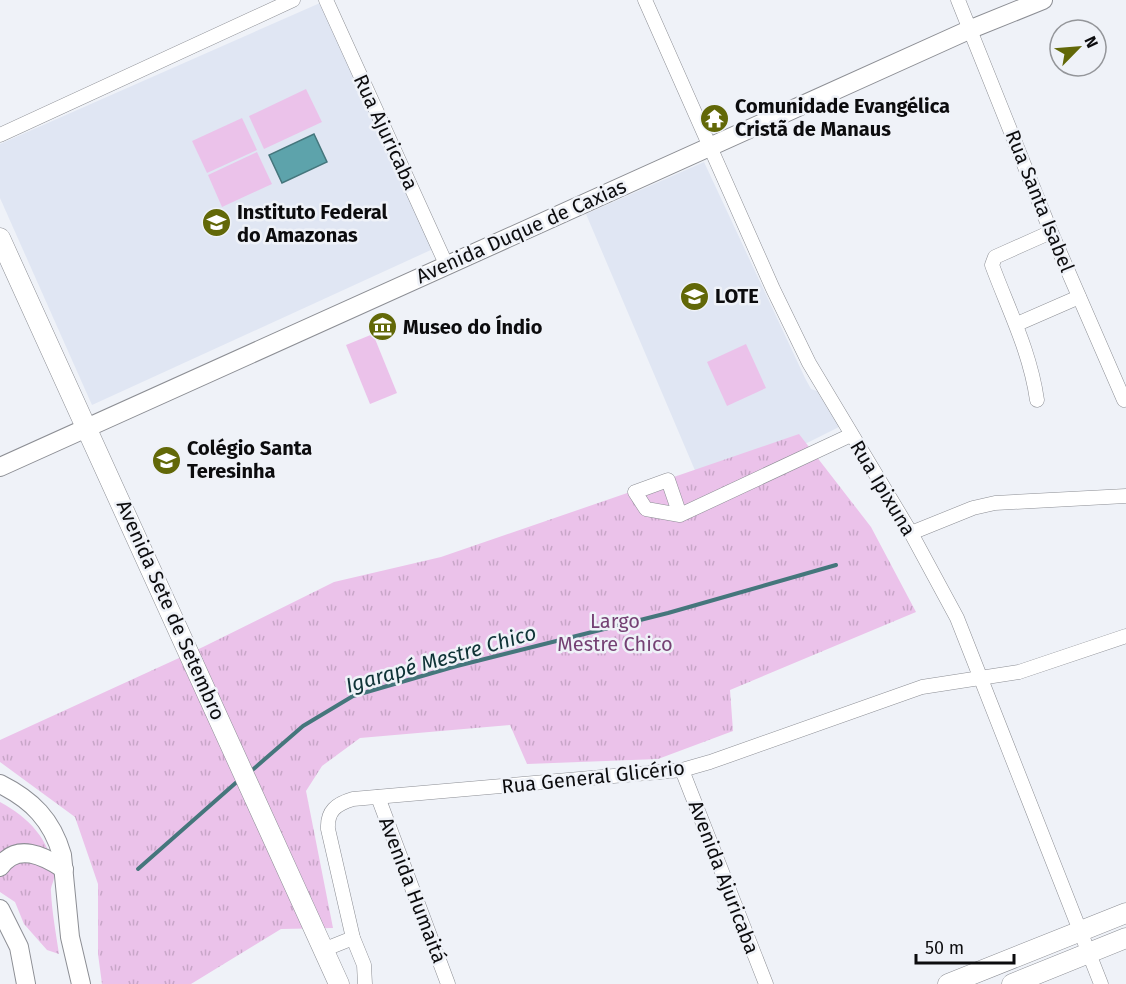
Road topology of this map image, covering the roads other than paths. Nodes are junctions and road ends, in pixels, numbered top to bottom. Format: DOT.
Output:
graph roads {
  1 [pos="293,0"];
  2 [pos="326,0"];
  3 [pos="645,0"];
  4 [pos="958,0"];
  5 [pos="1043,0"];
  6 [pos="971,29"];
  7 [pos="0,135"];
  8 [pos="709,147"];
  9 [pos="1051,232"];
  10 [pos="0,238"];
  11 [pos="446,264"];
  12 [pos="1079,297"];
  13 [pos="1017,324"];
  14 [pos="1037,400"];
  15 [pos="1124,400"];
  16 [pos="87,427"];
  17 [pos="851,435"];
  18 [pos="0,467"];
  19 [pos="1126,496"];
  20 [pos="680,515"];
  21 [pos="911,533"];
  22 [pos="1126,636"];
  23 [pos="983,678"];
  24 [pos="682,770"];
  25 [pos="0,784"];
  26 [pos="378,797"];
  27 [pos="0,867"];
  28 [pos="64,869"];
  29 [pos="0,908"];
  30 [pos="1126,913"];
  31 [pos="1079,932"];
  32 [pos="353,938"];
  33 [pos="1126,938"];
  34 [pos="322,948"];
  35 [pos="1088,953"];
  36 [pos="26,984"];
  37 [pos="81,984"];
  38 [pos="339,984"];
  39 [pos="365,984"];
  40 [pos="448,984"];
  41 [pos="766,984"];
  42 [pos="948,984"];
  43 [pos="1012,984"];
  44 [pos="1101,984"];
  1 -- 7 [label="street"];
  2 -- 11 [label="street, Rua Ajuricaba"];
  3 -- 8 [label="street, Rua Ipixuna"];
  4 -- 6 [label="street, Rua Santa Isabel"];
  5 -- 6 [label="street, Avenida Duque de Caxias"];
  6 -- 8 [label="street, Avenida Duque de Caxias"];
  6 -- 9 [label="street, Rua Santa Isabel"];
  8 -- 11 [label="street, Avenida Duque de Caxias"];
  8 -- 17 [label="street, Rua Ipixuna"];
  9 -- 12 [label="street, Rua Santa Isabel"];
  9 -- 13 [label="street"];
  10 -- 16 [label="main road, Avenida Sete de Setembro"];
  11 -- 16 [label="street, Avenida Duque de Caxias"];
  12 -- 13 [label="street"];
  12 -- 15 [label="street, Rua Santa Isabel"];
  13 -- 14 [label="street"];
  16 -- 18 [label="street, Avenida Duque de Caxias"];
  16 -- 34 [label="main road, Avenida Sete de Setembro"];
  17 -- 20 [label="street"];
  17 -- 21 [label="street, Rua Ipixuna"];
  19 -- 21 [label="street"];
  21 -- 23 [label="street, Rua Ipixuna"];
  22 -- 23 [label="street, Rua General Glicério"];
  23 -- 24 [label="street, Rua General Glicério"];
  23 -- 31 [label="street, Rua Ipixuna"];
  24 -- 26 [label="street, Rua General Glicério"];
  24 -- 41 [label="street, Avenida Ajuricaba"];
  25 -- 28 [label="street"];
  26 -- 32 [label="street, Rua General Glicério"];
  26 -- 40 [label="street, Avenida Humaitá"];
  27 -- 28 [label="street"];
  28 -- 37 [label="street"];
  29 -- 36 [label="street"];
  30 -- 31 [label="main road"];
  31 -- 35 [label="street, Rua Ipixuna"];
  31 -- 42 [label="main road"];
  32 -- 34 [label="street"];
  32 -- 39 [label="street, Rua General Glicério"];
  33 -- 35 [label="main road"];
  34 -- 38 [label="main road, Avenida Sete de Setembro"];
  35 -- 43 [label="main road"];
  35 -- 44 [label="street, Rua Ipixuna"];
}
